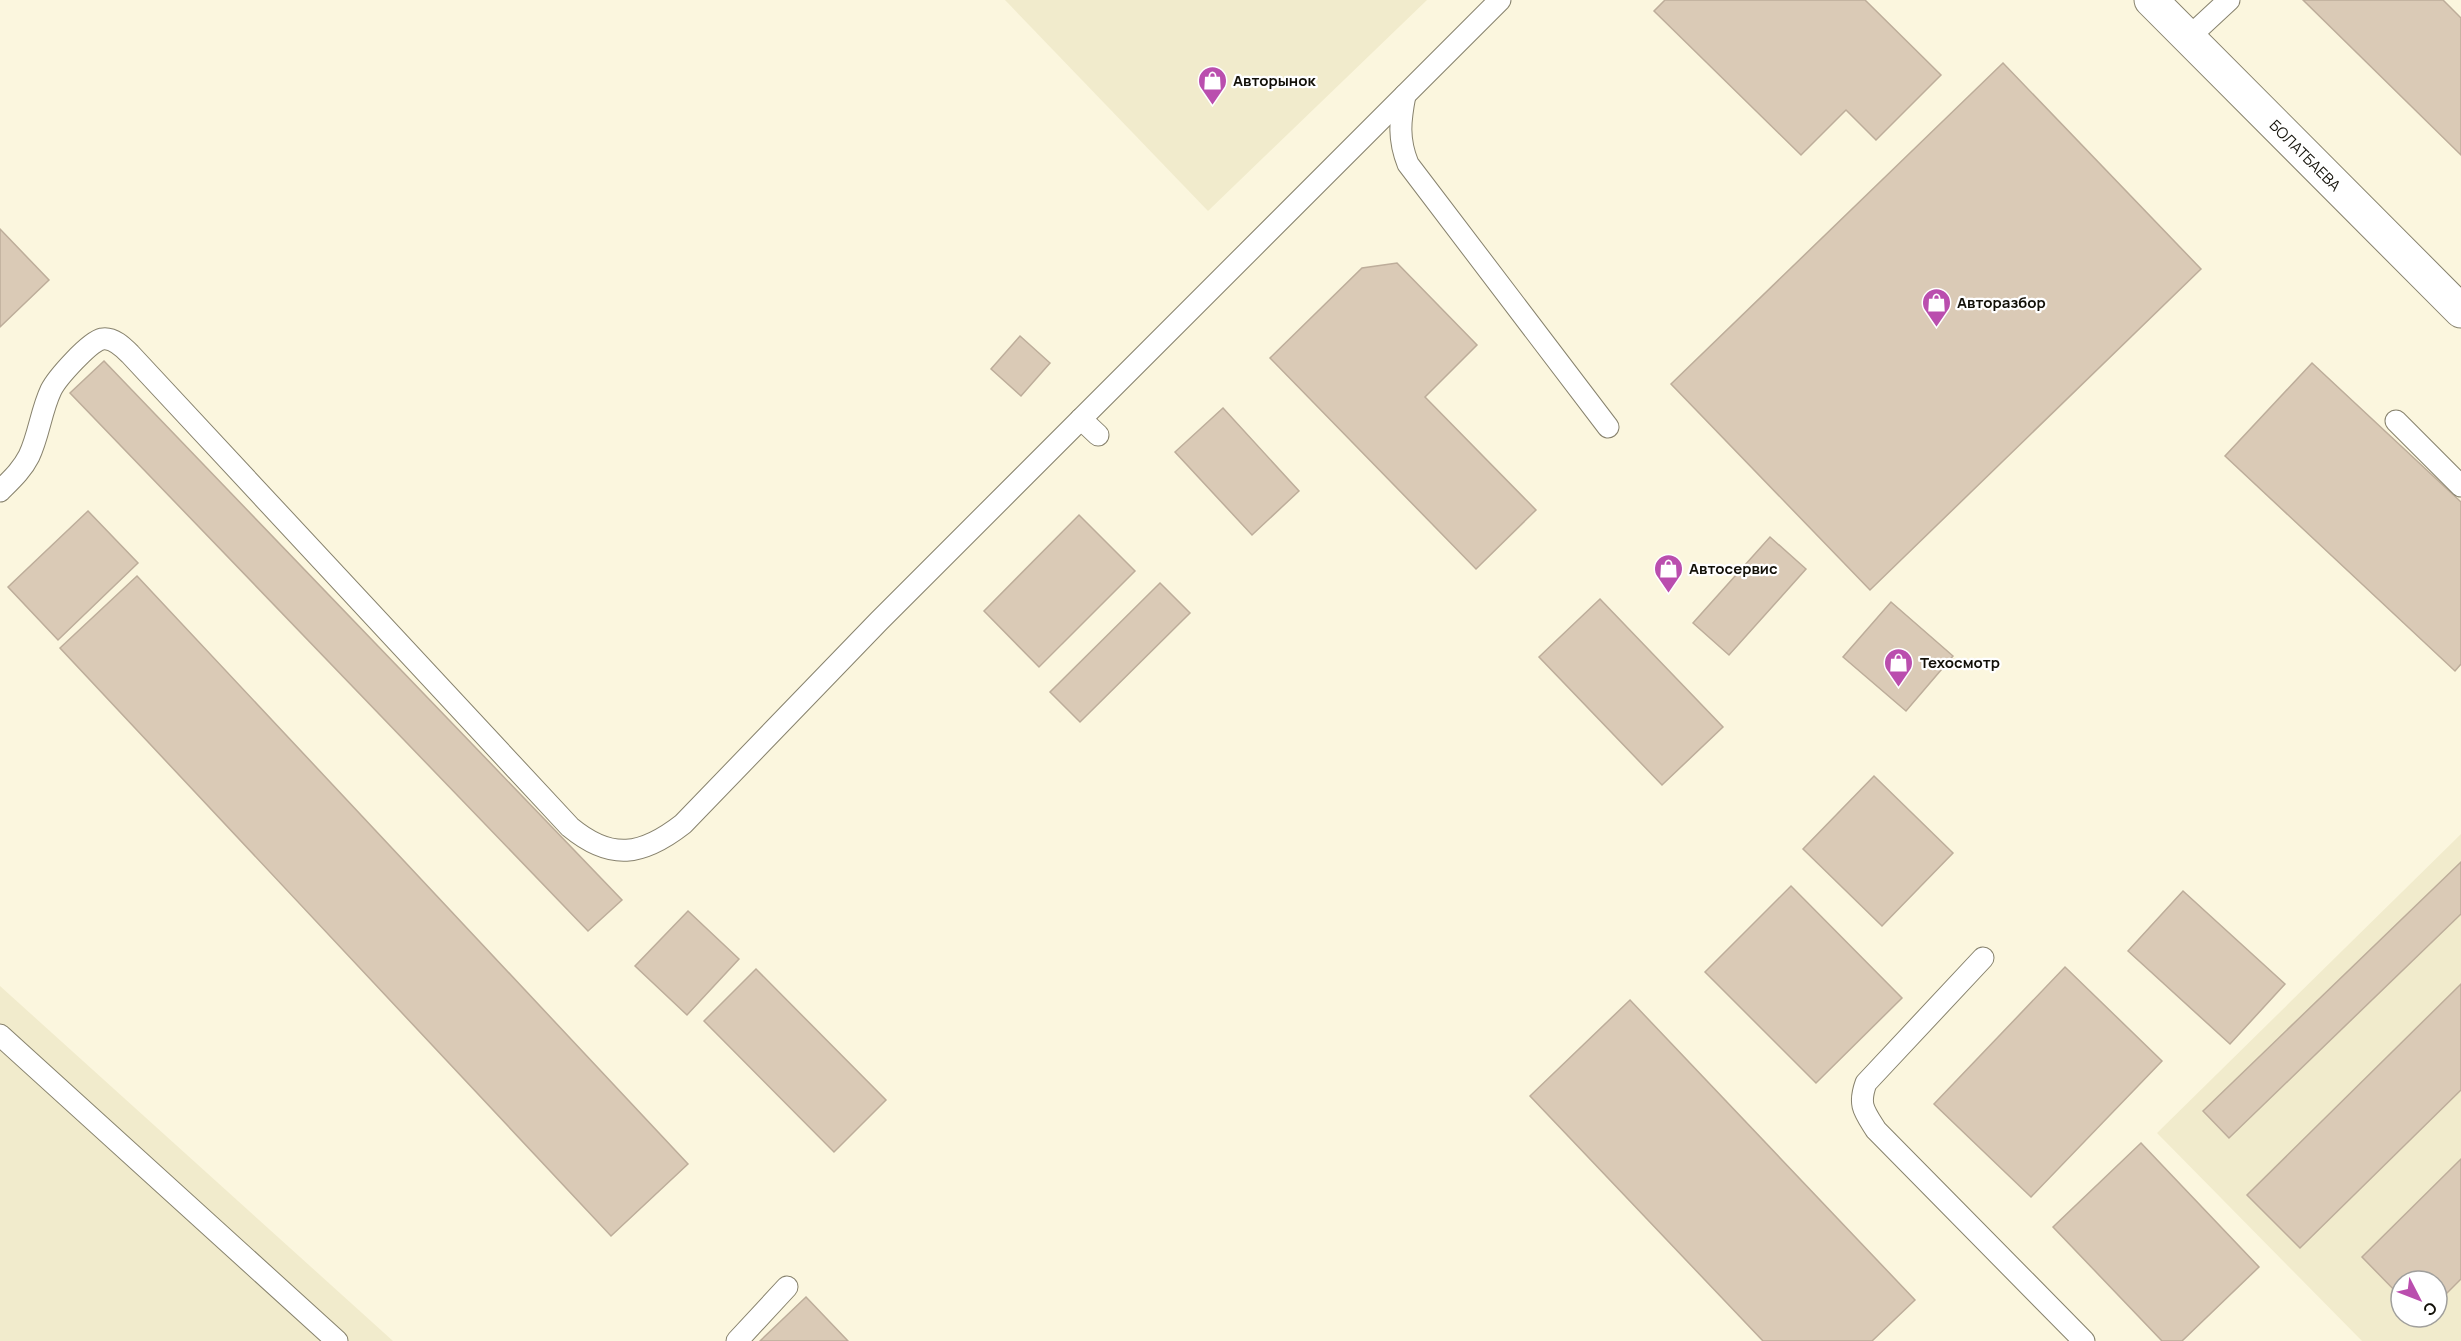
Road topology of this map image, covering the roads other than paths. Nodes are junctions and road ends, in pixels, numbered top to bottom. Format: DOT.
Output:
graph roads {
  1 [pos="1500,0"];
  2 [pos="2151,0"];
  3 [pos="2229,0"];
  4 [pos="2187,39"];
  5 [pos="1405,95"];
  6 [pos="2461,311"];
  7 [pos="1081,419"];
  8 [pos="2396,421"];
  9 [pos="1608,427"];
  10 [pos="1098,435"];
  11 [pos="2459,481"];
  12 [pos="0,491"];
  13 [pos="1983,958"];
  14 [pos="0,1035"];
  15 [pos="787,1287"];
  16 [pos="337,1341"];
  17 [pos="737,1341"];
  18 [pos="2084,1341"];
  1 -- 5 [label="lane"];
  2 -- 4 [label="main road, БОЛАТБАЕВА"];
  3 -- 4 [label="lane"];
  4 -- 6 [label="main road, БОЛАТБАЕВА"];
  5 -- 7 [label="lane"];
  5 -- 9 [label="lane"];
  7 -- 10 [label="lane"];
  7 -- 12 [label="lane"];
  8 -- 11 [label="lane"];
  13 -- 18 [label="lane"];
  14 -- 16 [label="lane"];
  15 -- 17 [label="lane"];
}
